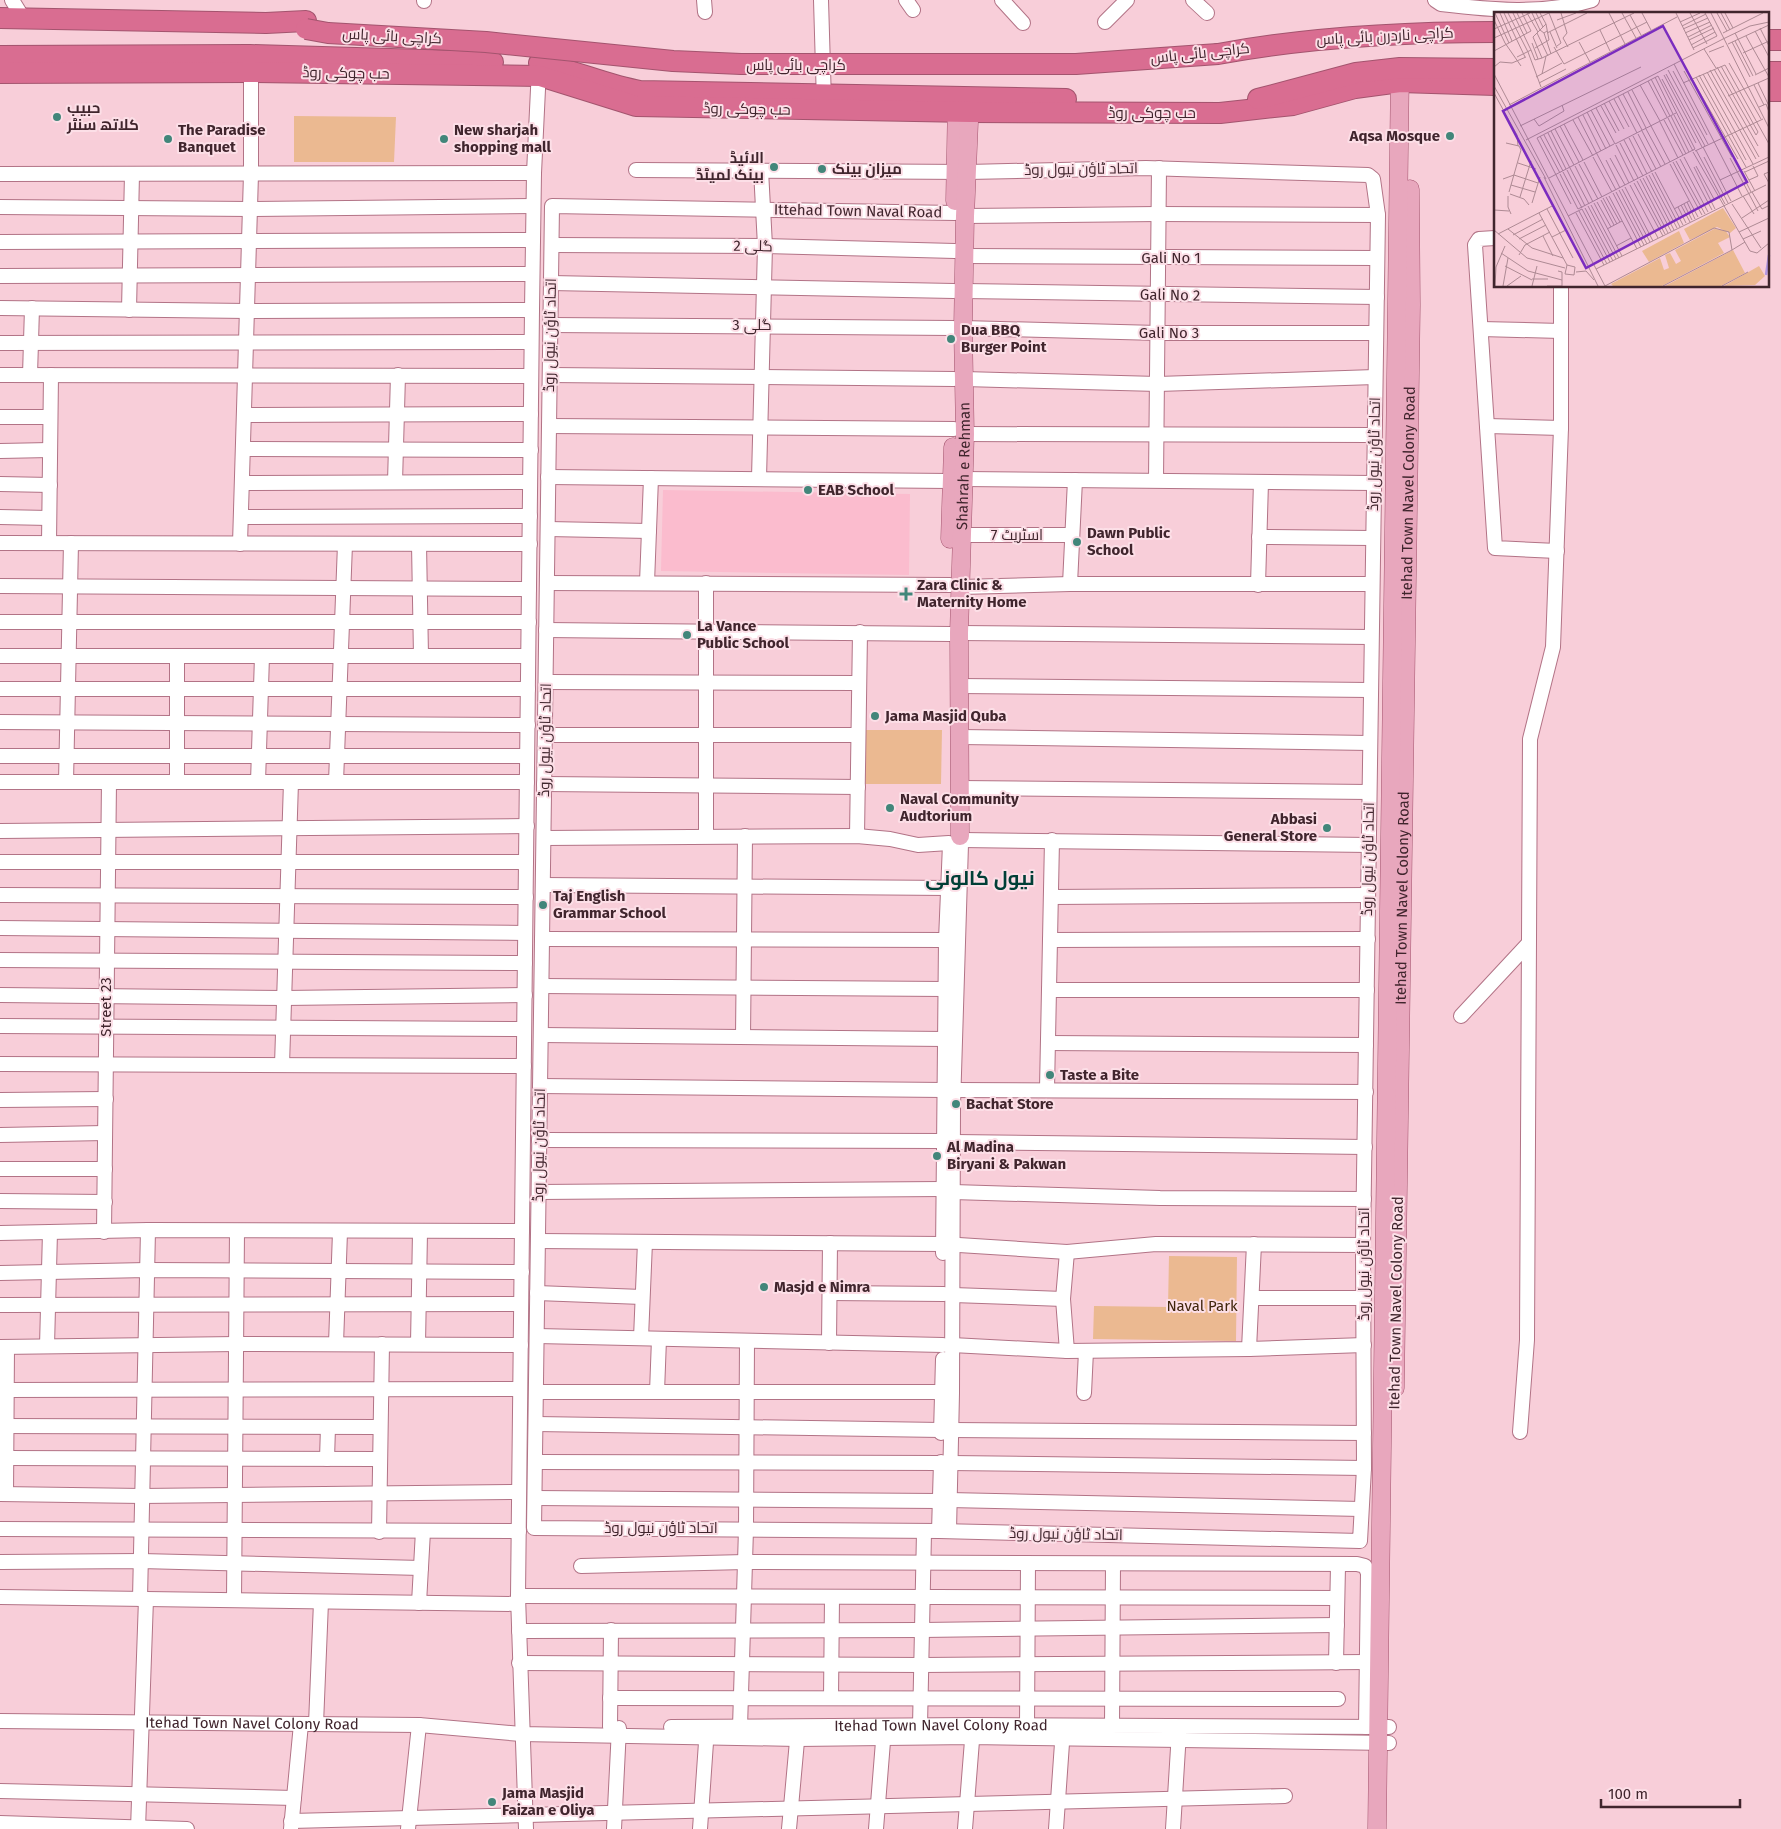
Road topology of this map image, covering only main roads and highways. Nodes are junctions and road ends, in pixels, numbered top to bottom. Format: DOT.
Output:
graph roads {
  1 [pos="0,18"];
  2 [pos="1494,32"];
  3 [pos="1768,40"];
  4 [pos="1781,40"];
  5 [pos="1275,43"];
  6 [pos="0,56"];
  7 [pos="539,69"];
  8 [pos="1494,69"];
  9 [pos="1768,72"];
  10 [pos="1781,72"];
  11 [pos="0,73"];
  12 [pos="1405,75"];
  13 [pos="1494,84"];
  14 [pos="1768,91"];
  15 [pos="1781,91"];
  16 [pos="963,105"];
  17 [pos="957,480"];
  18 [pos="955,586"];
  19 [pos="955,634"];
  20 [pos="1380,1733"];
  21 [pos="1378,1829"];
  22 [pos="1387,1829"];
  1 -- 5 [label="highway, کراچی بائی پاس"];
  2 -- 5 [label="highway, کراچی ناردرن بائی پاس"];
  3 -- 4 [label="highway"];
  6 -- 7 [label="highway"];
  7 -- 11 [label="highway, حب چوکی روڈ"];
  7 -- 16 [label="highway"];
  8 -- 12 [label="highway"];
  9 -- 10 [label="highway"];
  12 -- 13 [label="highway"];
  12 -- 16 [label="highway"];
  12 -- 20 [label="main road, Itehad Town Navel Colony Road"];
  14 -- 15 [label="highway"];
  16 -- 17 [label="main road, Shahrah e Rehman"];
  17 -- 18 [label="main road, Shahrah e Rehman"];
  17 -- 18 [label="main road, Shahrah e Rehman"];
  18 -- 19 [label="main road, Shahrah e Rehman"];
  19 -- 19 [label="main road, Shahrah e Rehman"];
  20 -- 21 [label="main road, Itehad Town Navel Colony Road"];
  20 -- 22 [label="main road, Itehad Town Navel Colony Road"];
}
